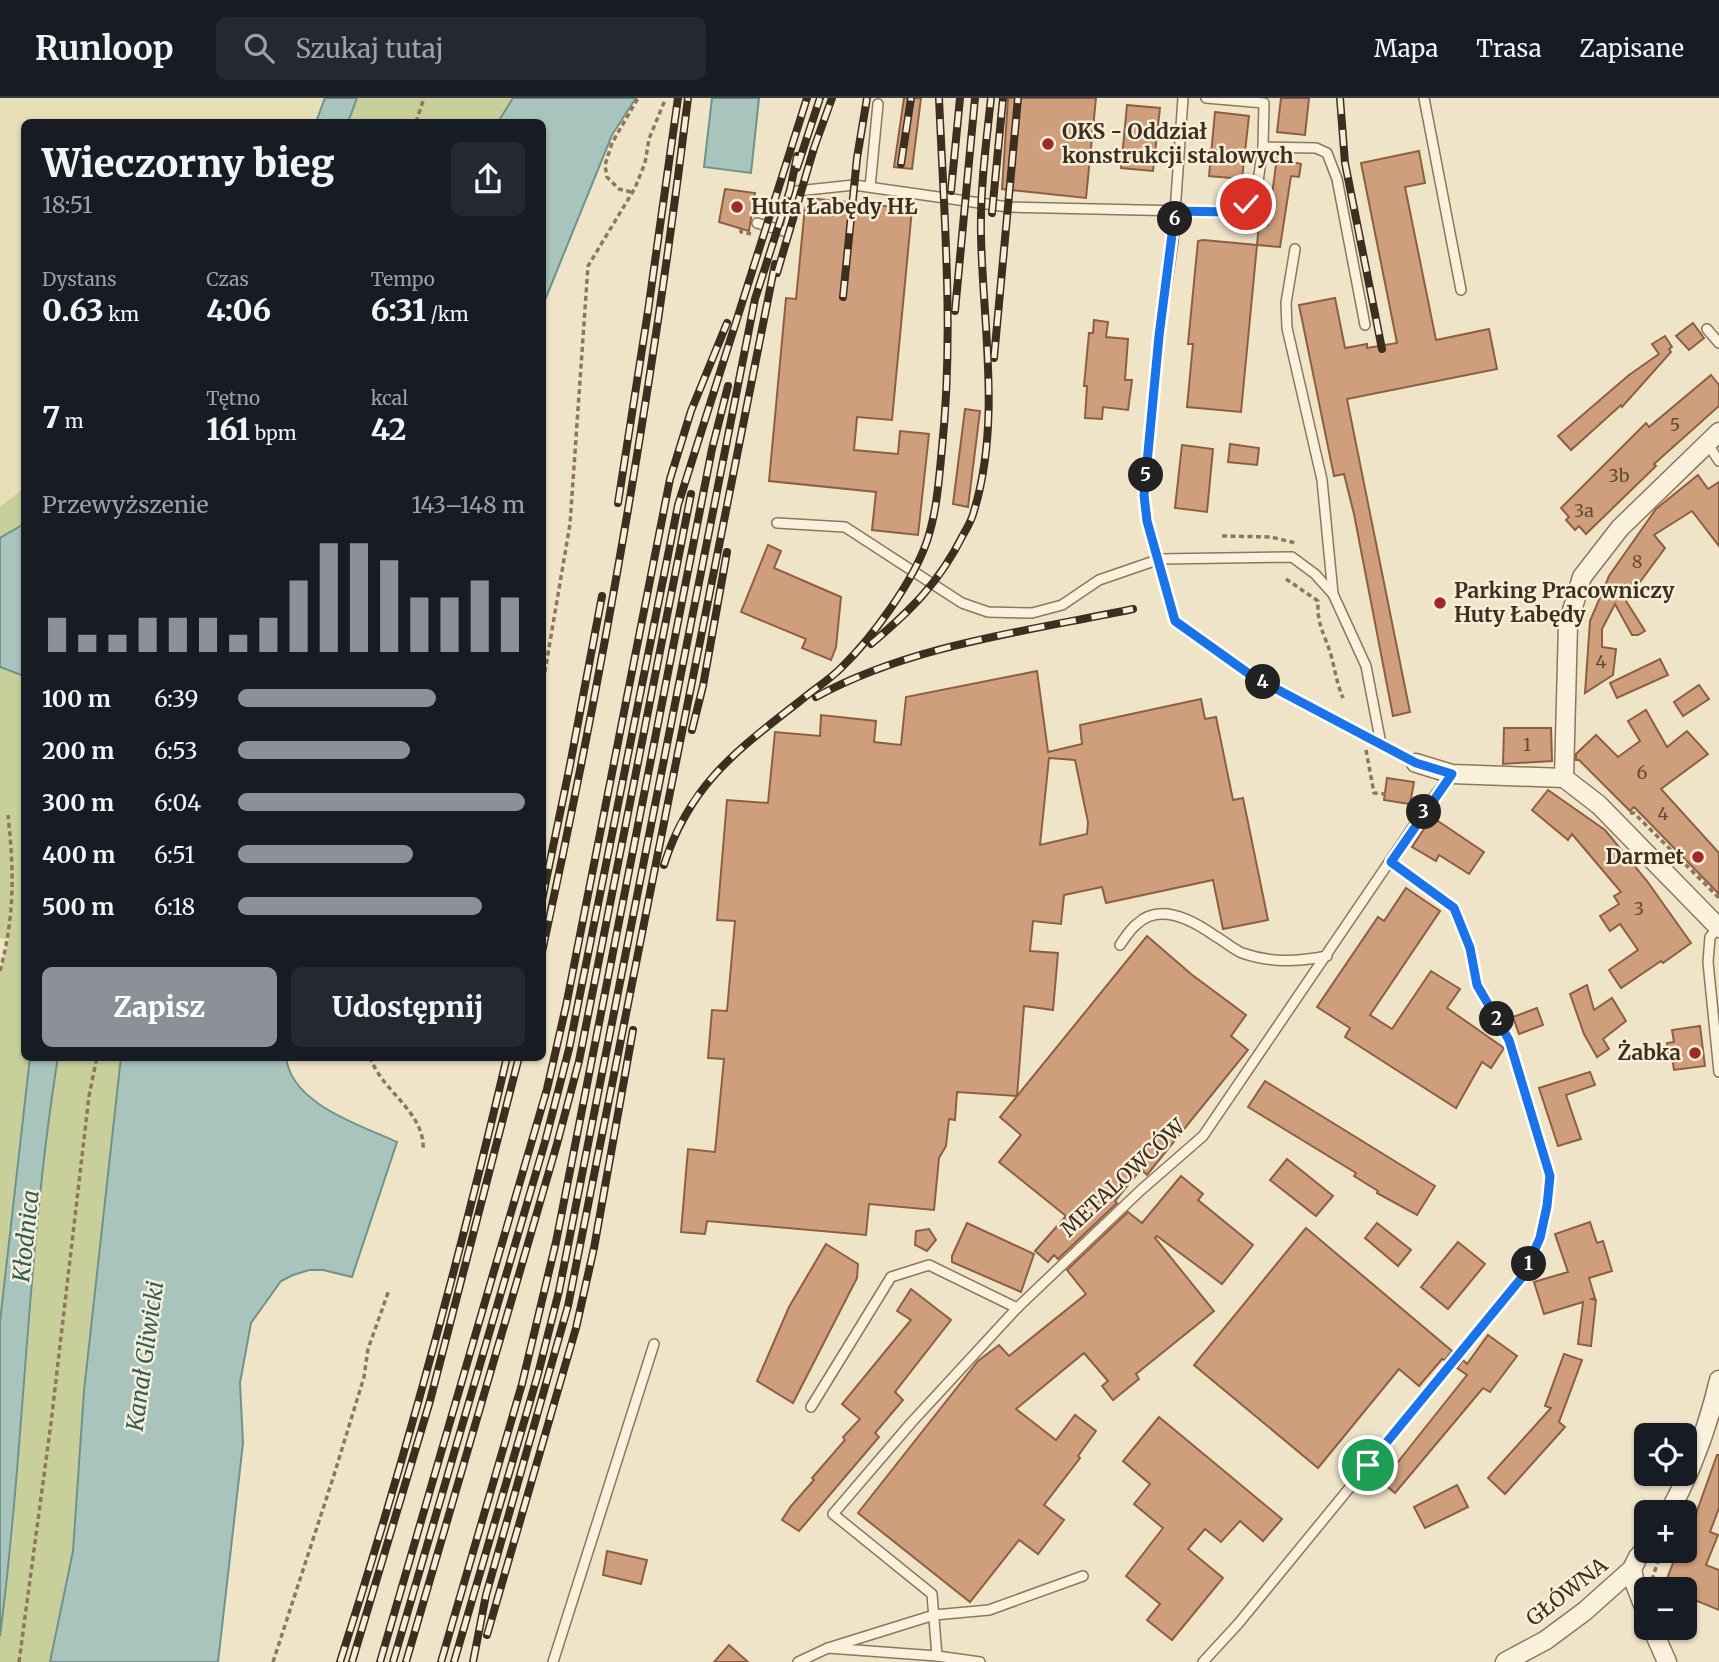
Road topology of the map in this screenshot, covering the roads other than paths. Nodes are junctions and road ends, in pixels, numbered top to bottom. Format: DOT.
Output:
graph roads {
  1 [pos="1183,98"];
  2 [pos="1206,98"];
  3 [pos="1424,98"];
  4 [pos="878,104"];
  5 [pos="1263,147"];
  6 [pos="870,187"];
  7 [pos="1175,211"];
  8 [pos="757,223"];
  9 [pos="1295,249"];
  10 [pos="1461,290"];
  11 [pos="1365,325"];
  12 [pos="1706,329"];
  13 [pos="1719,343"];
  14 [pos="1713,437"];
  15 [pos="1719,461"];
  16 [pos="777,523"];
  17 [pos="1160,559"];
  18 [pos="1333,594"];
  19 [pos="1381,744"];
  20 [pos="1416,763"];
  21 [pos="1452,774"];
  22 [pos="1564,778"];
  23 [pos="1391,862"];
  24 [pos="1719,928"];
  25 [pos="1120,945"];
  26 [pos="1327,956"];
  27 [pos="1719,1072"];
  28 [pos="1017,1308"];
  29 [pos="654,1344"];
  30 [pos="1719,1380"];
  31 [pos="811,1407"];
  32 [pos="1675,1500"];
  33 [pos="1635,1563"];
  34 [pos="1632,1569"];
  35 [pos="1083,1576"];
  36 [pos="1634,1584"];
  37 [pos="934,1615"];
  38 [pos="1657,1640"];
  39 [pos="828,1647"];
  40 [pos="937,1656"];
  41 [pos="553,1662"];
  42 [pos="798,1662"];
  43 [pos="980,1662"];
  44 [pos="1203,1662"];
  45 [pos="1505,1662"];
  46 [pos="1667,1662"];
  1 -- 7 [label="lane"];
  2 -- 5 [label="lane"];
  3 -- 10 [label="lane"];
  4 -- 6 [label="lane"];
  5 -- 7 [label="lane"];
  5 -- 11 [label="lane"];
  6 -- 7 [label="lane"];
  6 -- 8 [label="lane"];
  7 -- 17 [label="lane"];
  9 -- 18 [label="lane"];
  12 -- 13 [label="lane"];
  14 -- 15 [label="lane"];
  14 -- 22 [label="street"];
  16 -- 17 [label="lane"];
  17 -- 18 [label="lane"];
  17 -- 19 [label="lane"];
  18 -- 19 [label="lane"];
  19 -- 20 [label="lane"];
  20 -- 21 [label="street"];
  21 -- 22 [label="street"];
  21 -- 23 [label="lane, METALOWCÓW"];
  22 -- 24 [label="street"];
  23 -- 26 [label="lane, METALOWCÓW"];
  23 -- 44 [label="lane"];
  24 -- 27 [label="lane"];
  25 -- 26 [label="lane"];
  26 -- 28 [label="lane, METALOWCÓW"];
  28 -- 31 [label="lane"];
  28 -- 37 [label="lane, METALOWCÓW"];
  29 -- 41 [label="lane"];
  30 -- 32 [label="street"];
  33 -- 34 [label="street, GŁÓWNA"];
  34 -- 36 [label="street"];
  34 -- 45 [label="street, GŁÓWNA"];
  35 -- 37 [label="lane"];
  37 -- 39 [label="lane"];
  37 -- 40 [label="lane"];
  38 -- 46 [label="street"];
  39 -- 40 [label="lane"];
  39 -- 42 [label="lane"];
  40 -- 43 [label="lane"];
}
